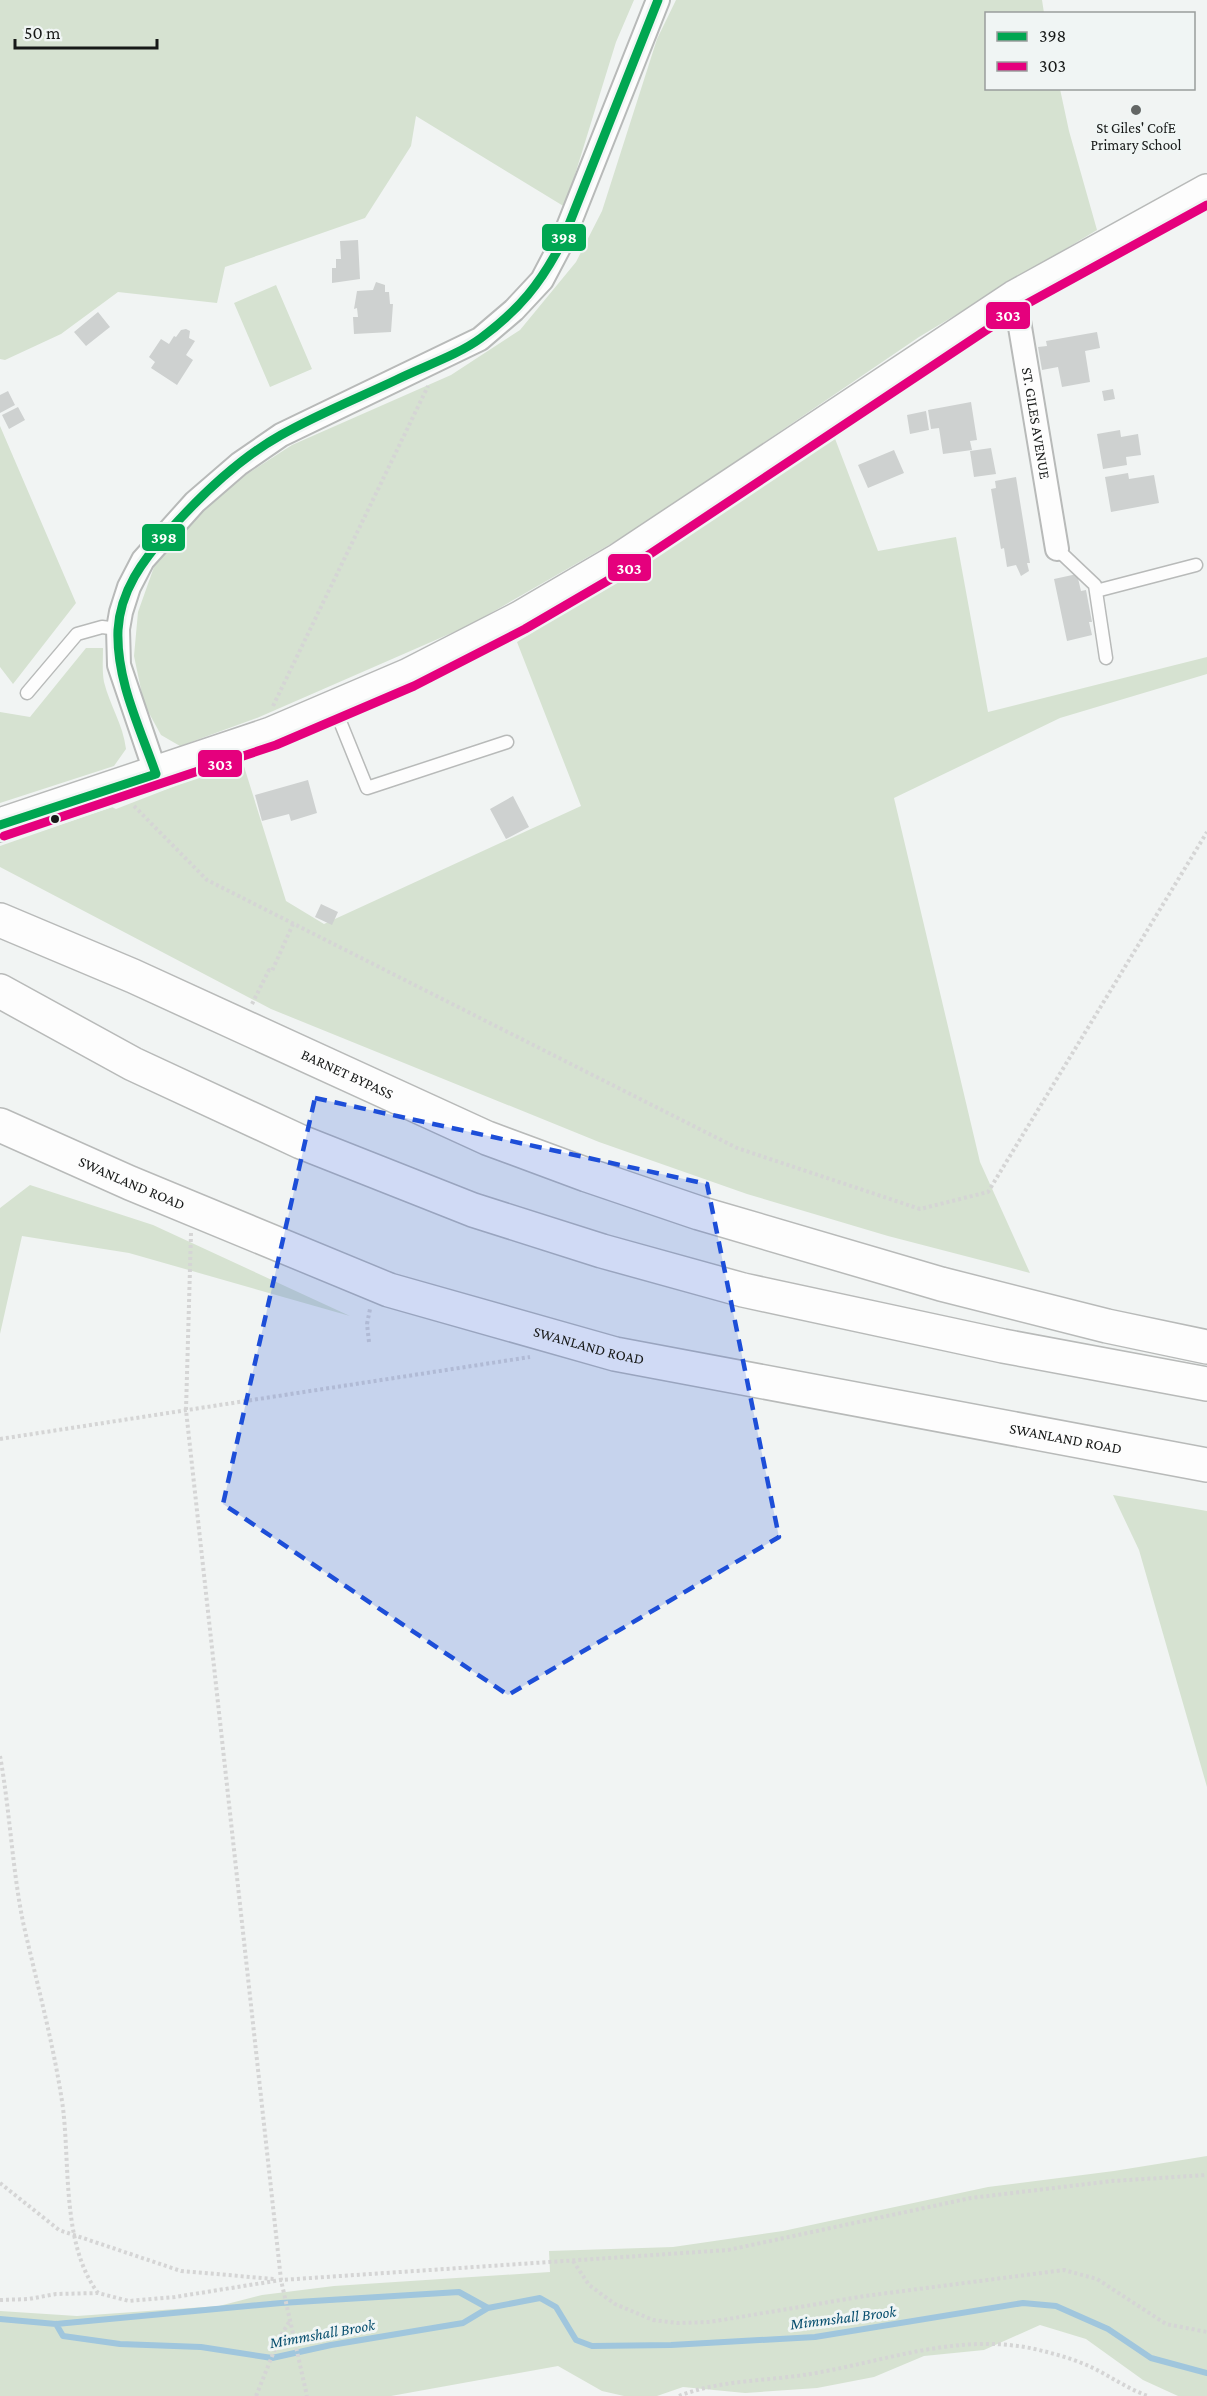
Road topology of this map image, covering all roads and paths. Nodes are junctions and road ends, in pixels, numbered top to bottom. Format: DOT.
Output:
graph roads {
  1 [pos="658,0"];
  2 [pos="1207,191"];
  3 [pos="1015,297"];
  4 [pos="431,363"];
  5 [pos="1057,549"];
  6 [pos="1196,566"];
  7 [pos="1096,591"];
  8 [pos="118,629"];
  9 [pos="1106,658"];
  10 [pos="27,693"];
  11 [pos="334,708"];
  12 [pos="271,734"];
  13 [pos="507,742"];
  14 [pos="156,774"];
  15 [pos="116,787"];
  16 [pos="0,825"];
  17 [pos="1207,832"];
  18 [pos="0,899"];
  19 [pos="0,920"];
  20 [pos="293,924"];
  21 [pos="133,976"];
  22 [pos="0,991"];
  23 [pos="255,998"];
  24 [pos="0,1125"];
  25 [pos="191,1230"];
  26 [pos="376,1285"];
  27 [pos="369,1342"];
  28 [pos="1207,1347"];
  29 [pos="537,1356"];
  30 [pos="1207,1384"];
  31 [pos="186,1410"];
  32 [pos="0,1439"];
  33 [pos="1207,1465"];
  34 [pos="0,1756"];
  35 [pos="1207,2175"];
  36 [pos="0,2183"];
  37 [pos="75,2235"];
  38 [pos="572,2260"];
  39 [pos="281,2280"];
  40 [pos="98,2293"];
  41 [pos="0,2300"];
  42 [pos="290,2322"];
  43 [pos="1207,2332"];
  44 [pos="256,2396"];
  45 [pos="307,2396"];
  46 [pos="680,2396"];
  47 [pos="1148,2396"];
  1 -- 4 [label="street"];
  2 -- 3 [label="main road"];
  3 -- 5 [label="street, ST. GILES AVENUE"];
  3 -- 11 [label="main road"];
  4 -- 8 [label="street"];
  4 -- 12 [label="path"];
  5 -- 7 [label="lane"];
  6 -- 7 [label="lane"];
  7 -- 9 [label="lane"];
  8 -- 10 [label="lane"];
  8 -- 14 [label="street"];
  11 -- 12 [label="main road"];
  11 -- 13 [label="lane"];
  12 -- 14 [label="main road"];
  14 -- 15 [label="main road"];
  15 -- 16 [label="main road"];
  15 -- 20 [label="path"];
  17 -- 20 [label="path"];
  18 -- 21 [label="main road"];
  19 -- 21 [label="main road, BARNET BYPASS"];
  20 -- 23 [label="path"];
  21 -- 28 [label="main road, BARNET BYPASS"];
  22 -- 30 [label="main road"];
  24 -- 26 [label="main road, SWANLAND ROAD"];
  25 -- 31 [label="path"];
  26 -- 27 [label="path"];
  26 -- 33 [label="main road, SWANLAND ROAD"];
  29 -- 31 [label="path"];
  31 -- 32 [label="path"];
  31 -- 39 [label="path"];
  34 -- 37 [label="path"];
  35 -- 38 [label="path"];
  36 -- 37 [label="path"];
  37 -- 39 [label="path"];
  37 -- 40 [label="path"];
  38 -- 39 [label="path"];
  38 -- 43 [label="path"];
  39 -- 40 [label="path"];
  39 -- 42 [label="path"];
  40 -- 41 [label="path"];
  42 -- 44 [label="path"];
  42 -- 45 [label="path"];
  46 -- 47 [label="path"];
}
